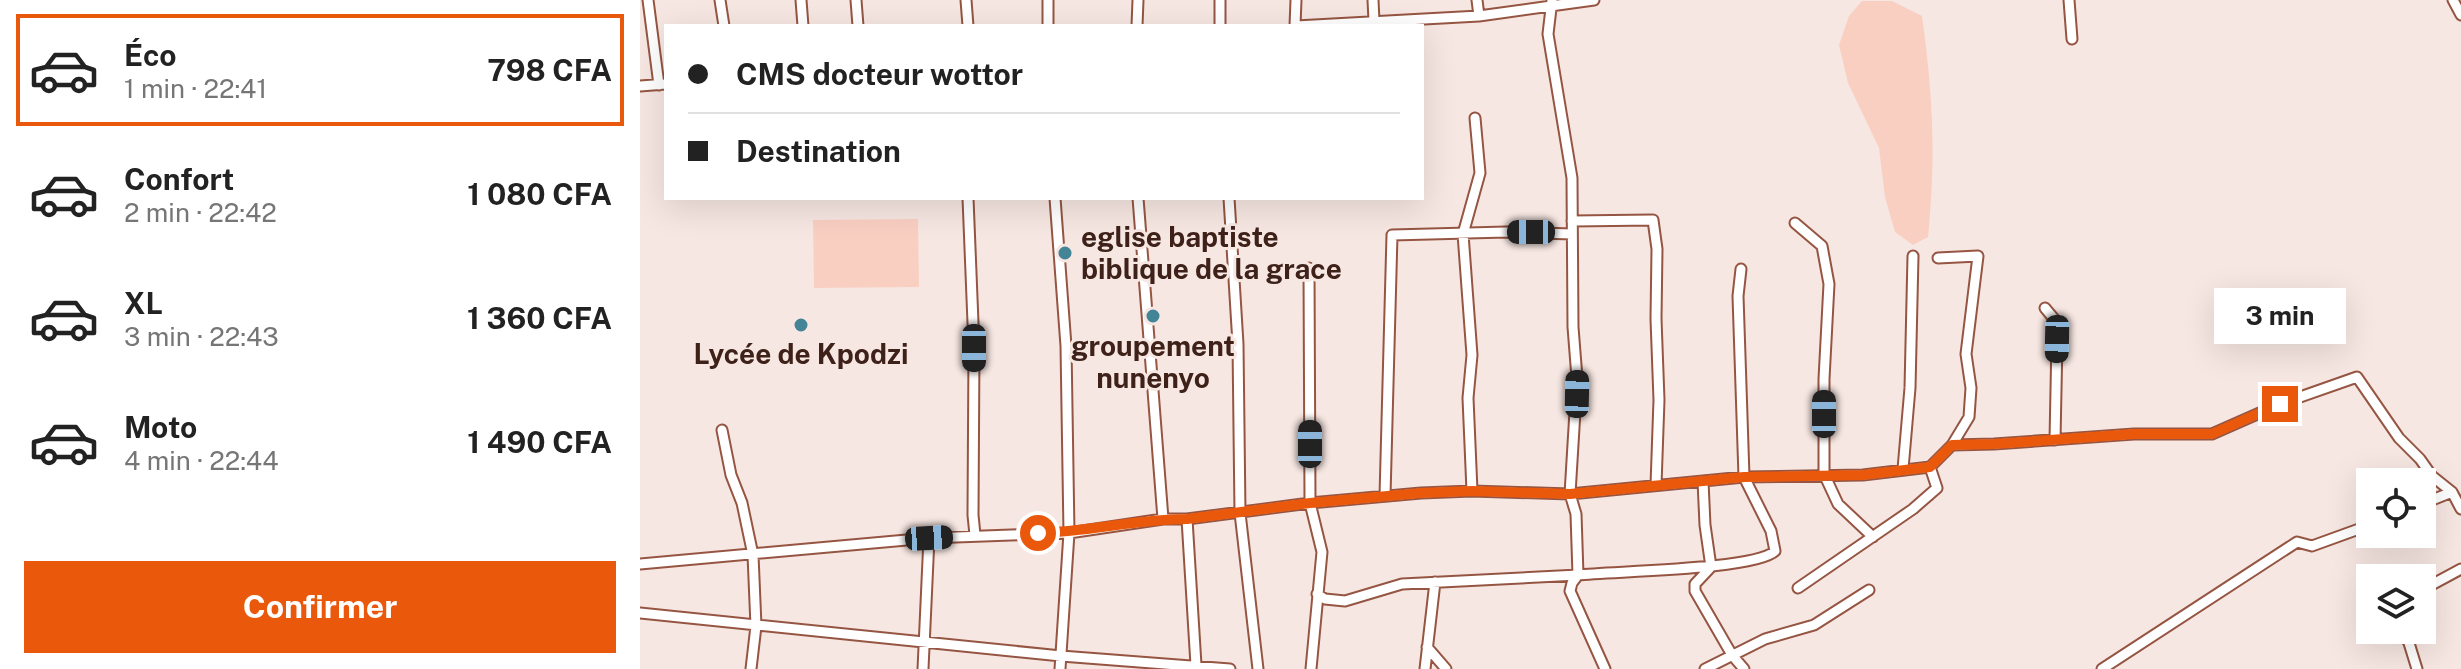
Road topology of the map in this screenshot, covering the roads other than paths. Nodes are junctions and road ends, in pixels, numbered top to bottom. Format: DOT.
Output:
graph roads {
  1 [pos="648,0"];
  2 [pos="720,0"];
  3 [pos="801,0"];
  4 [pos="856,0"];
  5 [pos="966,0"];
  6 [pos="1048,0"];
  7 [pos="1138,0"];
  8 [pos="1220,0"];
  9 [pos="1296,0"];
  10 [pos="1373,0"];
  11 [pos="1477,0"];
  12 [pos="1594,0"];
  13 [pos="2069,0"];
  14 [pos="2453,0"];
  15 [pos="1552,2"];
  16 [pos="2461,15"];
  17 [pos="1479,16"];
  18 [pos="1374,21"];
  19 [pos="724,24"];
  20 [pos="803,24"];
  21 [pos="858,24"];
  22 [pos="968,24"];
  23 [pos="1048,24"];
  24 [pos="1137,24"];
  25 [pos="1220,24"];
  26 [pos="1296,24"];
  27 [pos="1327,24"];
  28 [pos="2072,39"];
  29 [pos="663,85"];
  30 [pos="640,86"];
  31 [pos="1475,118"];
  32 [pos="968,200"];
  33 [pos="1055,200"];
  34 [pos="1138,200"];
  35 [pos="1229,200"];
  36 [pos="1572,221"];
  37 [pos="1795,223"];
  38 [pos="1463,234"];
  39 [pos="1572,234"];
  40 [pos="1913,256"];
  41 [pos="1938,258"];
  42 [pos="1309,268"];
  43 [pos="1741,269"];
  44 [pos="2045,308"];
  45 [pos="722,430"];
  46 [pos="2055,440"];
  47 [pos="1952,445"];
  48 [pos="1930,467"];
  49 [pos="1903,469"];
  50 [pos="1824,474"];
  51 [pos="1744,477"];
  52 [pos="1703,481"];
  53 [pos="1656,485"];
  54 [pos="1472,491"];
  55 [pos="2452,492"];
  56 [pos="1570,494"];
  57 [pos="1385,496"];
  58 [pos="2436,498"];
  59 [pos="1310,503"];
  60 [pos="2461,509"];
  61 [pos="1240,513"];
  62 [pos="1163,519"];
  63 [pos="1187,519"];
  64 [pos="2356,530"];
  65 [pos="1069,533"];
  66 [pos="975,535"];
  67 [pos="1873,537"];
  68 [pos="929,538"];
  69 [pos="753,555"];
  70 [pos="640,564"];
  71 [pos="1711,567"];
  72 [pos="2461,569"];
  73 [pos="1578,575"];
  74 [pos="1435,582"];
  75 [pos="2436,582"];
  76 [pos="1798,588"];
  77 [pos="1869,590"];
  78 [pos="1317,594"];
  79 [pos="640,613"];
  80 [pos="756,626"];
  81 [pos="926,643"];
  82 [pos="2409,644"];
  83 [pos="1427,647"];
  84 [pos="1732,655"];
  85 [pos="1061,656"];
  86 [pos="1196,665"];
  87 [pos="751,669"];
  88 [pos="923,669"];
  89 [pos="1060,669"];
  90 [pos="1230,669"];
  91 [pos="1258,669"];
  92 [pos="1311,669"];
  93 [pos="1425,669"];
  94 [pos="1446,669"];
  95 [pos="1605,669"];
  96 [pos="1705,669"];
  97 [pos="1744,669"];
  98 [pos="2102,669"];
  99 [pos="2417,669"];
  1 -- 29 [label="street"];
  2 -- 19 [label="street"];
  3 -- 20 [label="street"];
  4 -- 21 [label="street"];
  5 -- 22 [label="street"];
  6 -- 23 [label="street"];
  7 -- 24 [label="street"];
  8 -- 25 [label="street"];
  9 -- 26 [label="street"];
  10 -- 18 [label="street"];
  11 -- 17 [label="street"];
  12 -- 15 [label="street"];
  13 -- 28 [label="street"];
  14 -- 16 [label="street"];
  15 -- 17 [label="street"];
  15 -- 36 [label="street"];
  17 -- 18 [label="street"];
  18 -- 27 [label="street"];
  29 -- 30 [label="street"];
  31 -- 38 [label="street"];
  32 -- 66 [label="street"];
  33 -- 65 [label="street"];
  34 -- 62 [label="street"];
  35 -- 61 [label="street"];
  36 -- 39 [label="street"];
  36 -- 53 [label="street"];
  37 -- 50 [label="street"];
  38 -- 39 [label="street"];
  38 -- 54 [label="street"];
  38 -- 57 [label="street"];
  39 -- 56 [label="street"];
  40 -- 49 [label="street"];
  41 -- 47 [label="street"];
  42 -- 59 [label="street"];
  43 -- 51 [label="street"];
  44 -- 46 [label="street"];
  45 -- 69 [label="street"];
  46 -- 47 [label="street"];
  46 -- 55 [label="street"];
  47 -- 48 [label="street"];
  48 -- 49 [label="street"];
  48 -- 67 [label="street"];
  49 -- 50 [label="street"];
  50 -- 51 [label="street"];
  50 -- 67 [label="street"];
  51 -- 52 [label="street"];
  51 -- 71 [label="street"];
  52 -- 53 [label="street"];
  52 -- 71 [label="street"];
  53 -- 56 [label="street"];
  54 -- 56 [label="street"];
  54 -- 57 [label="street"];
  55 -- 58 [label="street"];
  55 -- 60 [label="street"];
  56 -- 73 [label="street"];
  57 -- 59 [label="street"];
  59 -- 61 [label="street"];
  59 -- 78 [label="street"];
  61 -- 63 [label="street"];
  61 -- 91 [label="street"];
  62 -- 63 [label="street"];
  62 -- 65 [label="street"];
  63 -- 86 [label="street"];
  64 -- 98 [label="street"];
  65 -- 66 [label="street"];
  65 -- 85 [label="street"];
  66 -- 68 [label="street"];
  67 -- 76 [label="street"];
  68 -- 69 [label="street"];
  68 -- 81 [label="street"];
  69 -- 70 [label="street"];
  69 -- 80 [label="street"];
  71 -- 73 [label="street"];
  71 -- 84 [label="street"];
  72 -- 75 [label="street"];
  73 -- 74 [label="street"];
  73 -- 95 [label="street"];
  74 -- 78 [label="street"];
  74 -- 83 [label="street"];
  77 -- 84 [label="street"];
  78 -- 92 [label="street"];
  79 -- 80 [label="street"];
  80 -- 81 [label="street"];
  80 -- 87 [label="street"];
  81 -- 85 [label="street"];
  81 -- 88 [label="street"];
  82 -- 99 [label="street"];
  83 -- 93 [label="street"];
  83 -- 94 [label="street"];
  84 -- 96 [label="street"];
  84 -- 97 [label="street"];
  85 -- 86 [label="street"];
  85 -- 89 [label="street"];
  86 -- 90 [label="street"];
}
